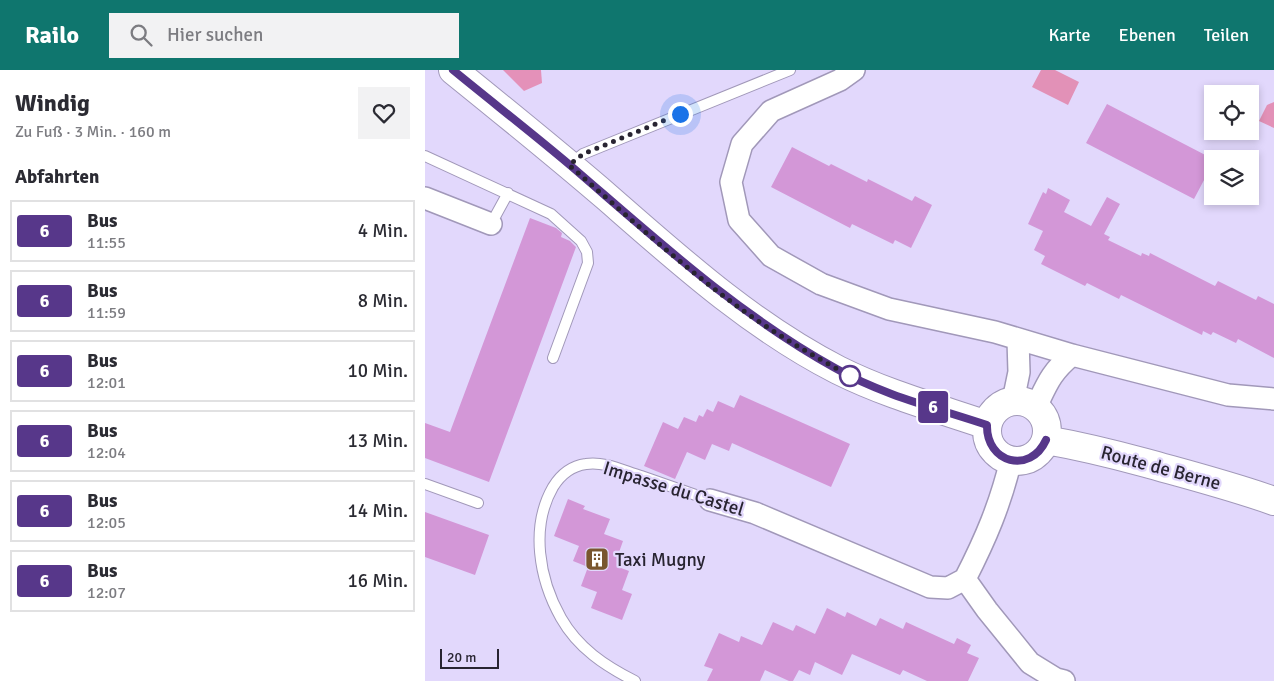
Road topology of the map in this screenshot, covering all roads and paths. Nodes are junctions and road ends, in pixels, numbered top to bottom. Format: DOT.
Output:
graph roads {
  1 [pos="453,70"];
  2 [pos="790,70"];
  3 [pos="854,70"];
  4 [pos="425,156"];
  5 [pos="569,165"];
  6 [pos="508,193"];
  7 [pos="425,198"];
  8 [pos="491,224"];
  9 [pos="1018,340"];
  10 [pos="1072,355"];
  11 [pos="553,358"];
  12 [pos="1274,399"];
  13 [pos="1024,404"];
  14 [pos="987,425"];
  15 [pos="1046,440"];
  16 [pos="1011,460"];
  17 [pos="425,484"];
  18 [pos="710,500"];
  19 [pos="1274,501"];
  20 [pos="478,503"];
  21 [pos="965,579"];
  22 [pos="635,681"];
  23 [pos="1064,681"];
  1 -- 5 [label="main road"];
  2 -- 5 [label="lane"];
  3 -- 9 [label="street"];
  4 -- 6 [label="lane"];
  5 -- 14 [label="main road"];
  6 -- 8 [label="lane"];
  6 -- 11 [label="lane"];
  7 -- 8 [label="street"];
  9 -- 10 [label="street"];
  9 -- 13 [label="street"];
  10 -- 12 [label="street"];
  10 -- 13 [label="street"];
  13 -- 14 [label="main road"];
  13 -- 15 [label="main road"];
  14 -- 16 [label="main road"];
  15 -- 16 [label="main road"];
  15 -- 19 [label="main road, Route de Berne"];
  16 -- 21 [label="street"];
  17 -- 20 [label="lane"];
  18 -- 21 [label="street, Impasse du Castel"];
  18 -- 22 [label="lane, Impasse du Castel"];
  21 -- 23 [label="street"];
}
